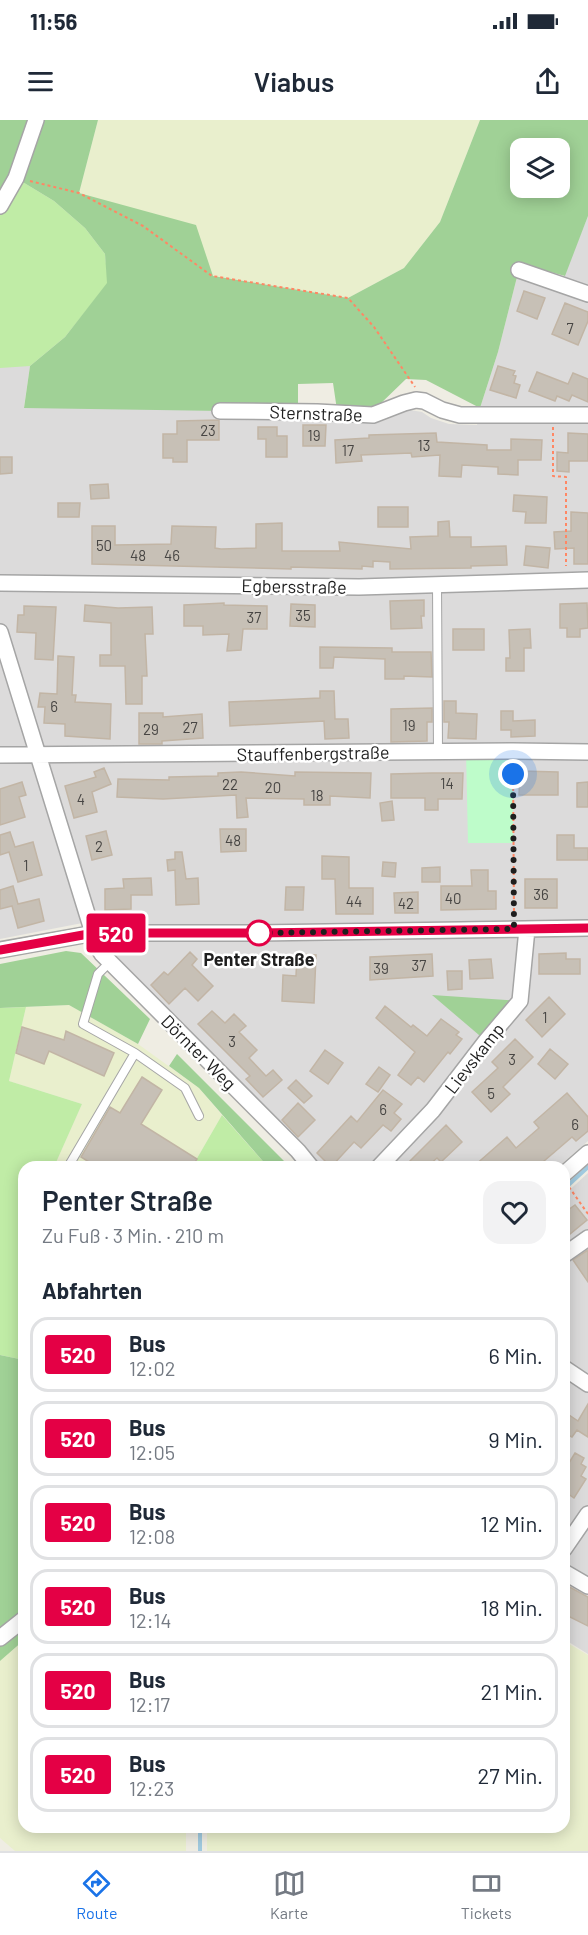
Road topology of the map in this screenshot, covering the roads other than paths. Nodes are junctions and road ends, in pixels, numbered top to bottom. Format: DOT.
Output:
graph roads {
  1 [pos="36,120"];
  2 [pos="0,206"];
  3 [pos="519,270"];
  4 [pos="588,294"];
  5 [pos="219,411"];
  6 [pos="588,415"];
  7 [pos="588,580"];
  8 [pos="0,583"];
  9 [pos="437,584"];
  10 [pos="0,632"];
  11 [pos="438,752"];
  12 [pos="588,752"];
  13 [pos="37,754"];
  14 [pos="0,755"];
  15 [pos="588,928"];
  16 [pos="520,929"];
  17 [pos="94,933"];
  18 [pos="0,950"];
  19 [pos="110,962"];
  20 [pos="135,1053"];
  21 [pos="199,1116"];
  22 [pos="588,1153"];
  23 [pos="72,1161"];
  24 [pos="306,1161"];
  25 [pos="385,1161"];
  26 [pos="570,1177"];
  27 [pos="588,1238"];
  28 [pos="570,1251"];
  29 [pos="570,1372"];
  30 [pos="588,1384"];
  31 [pos="588,1514"];
  32 [pos="570,1540"];
  33 [pos="570,1576"];
  34 [pos="588,1586"];
  35 [pos="18,1624"];
  36 [pos="0,1638"];
  1 -- 2 [label="street"];
  3 -- 4 [label="street"];
  5 -- 6 [label="street, Sternstraße"];
  7 -- 9 [label="street, Egbersstraße"];
  8 -- 9 [label="street, Egbersstraße"];
  9 -- 11 [label="lane"];
  10 -- 13 [label="street"];
  11 -- 12 [label="street, Stauffenbergstraße"];
  11 -- 13 [label="street, Stauffenbergstraße"];
  13 -- 14 [label="street, Stauffenbergstraße"];
  13 -- 17 [label="street"];
  15 -- 16 [label="street"];
  16 -- 17 [label="street"];
  16 -- 25 [label="street, Lievskamp"];
  17 -- 18 [label="street"];
  17 -- 19 [label="street, Dörnter Weg"];
  19 -- 20 [label="lane"];
  19 -- 24 [label="street, Dörnter Weg"];
  20 -- 21 [label="lane"];
  20 -- 23 [label="lane"];
  22 -- 26 [label="street"];
  27 -- 28 [label="street"];
  29 -- 30 [label="street"];
  31 -- 32 [label="street"];
  33 -- 34 [label="street"];
  35 -- 36 [label="street"];
}
